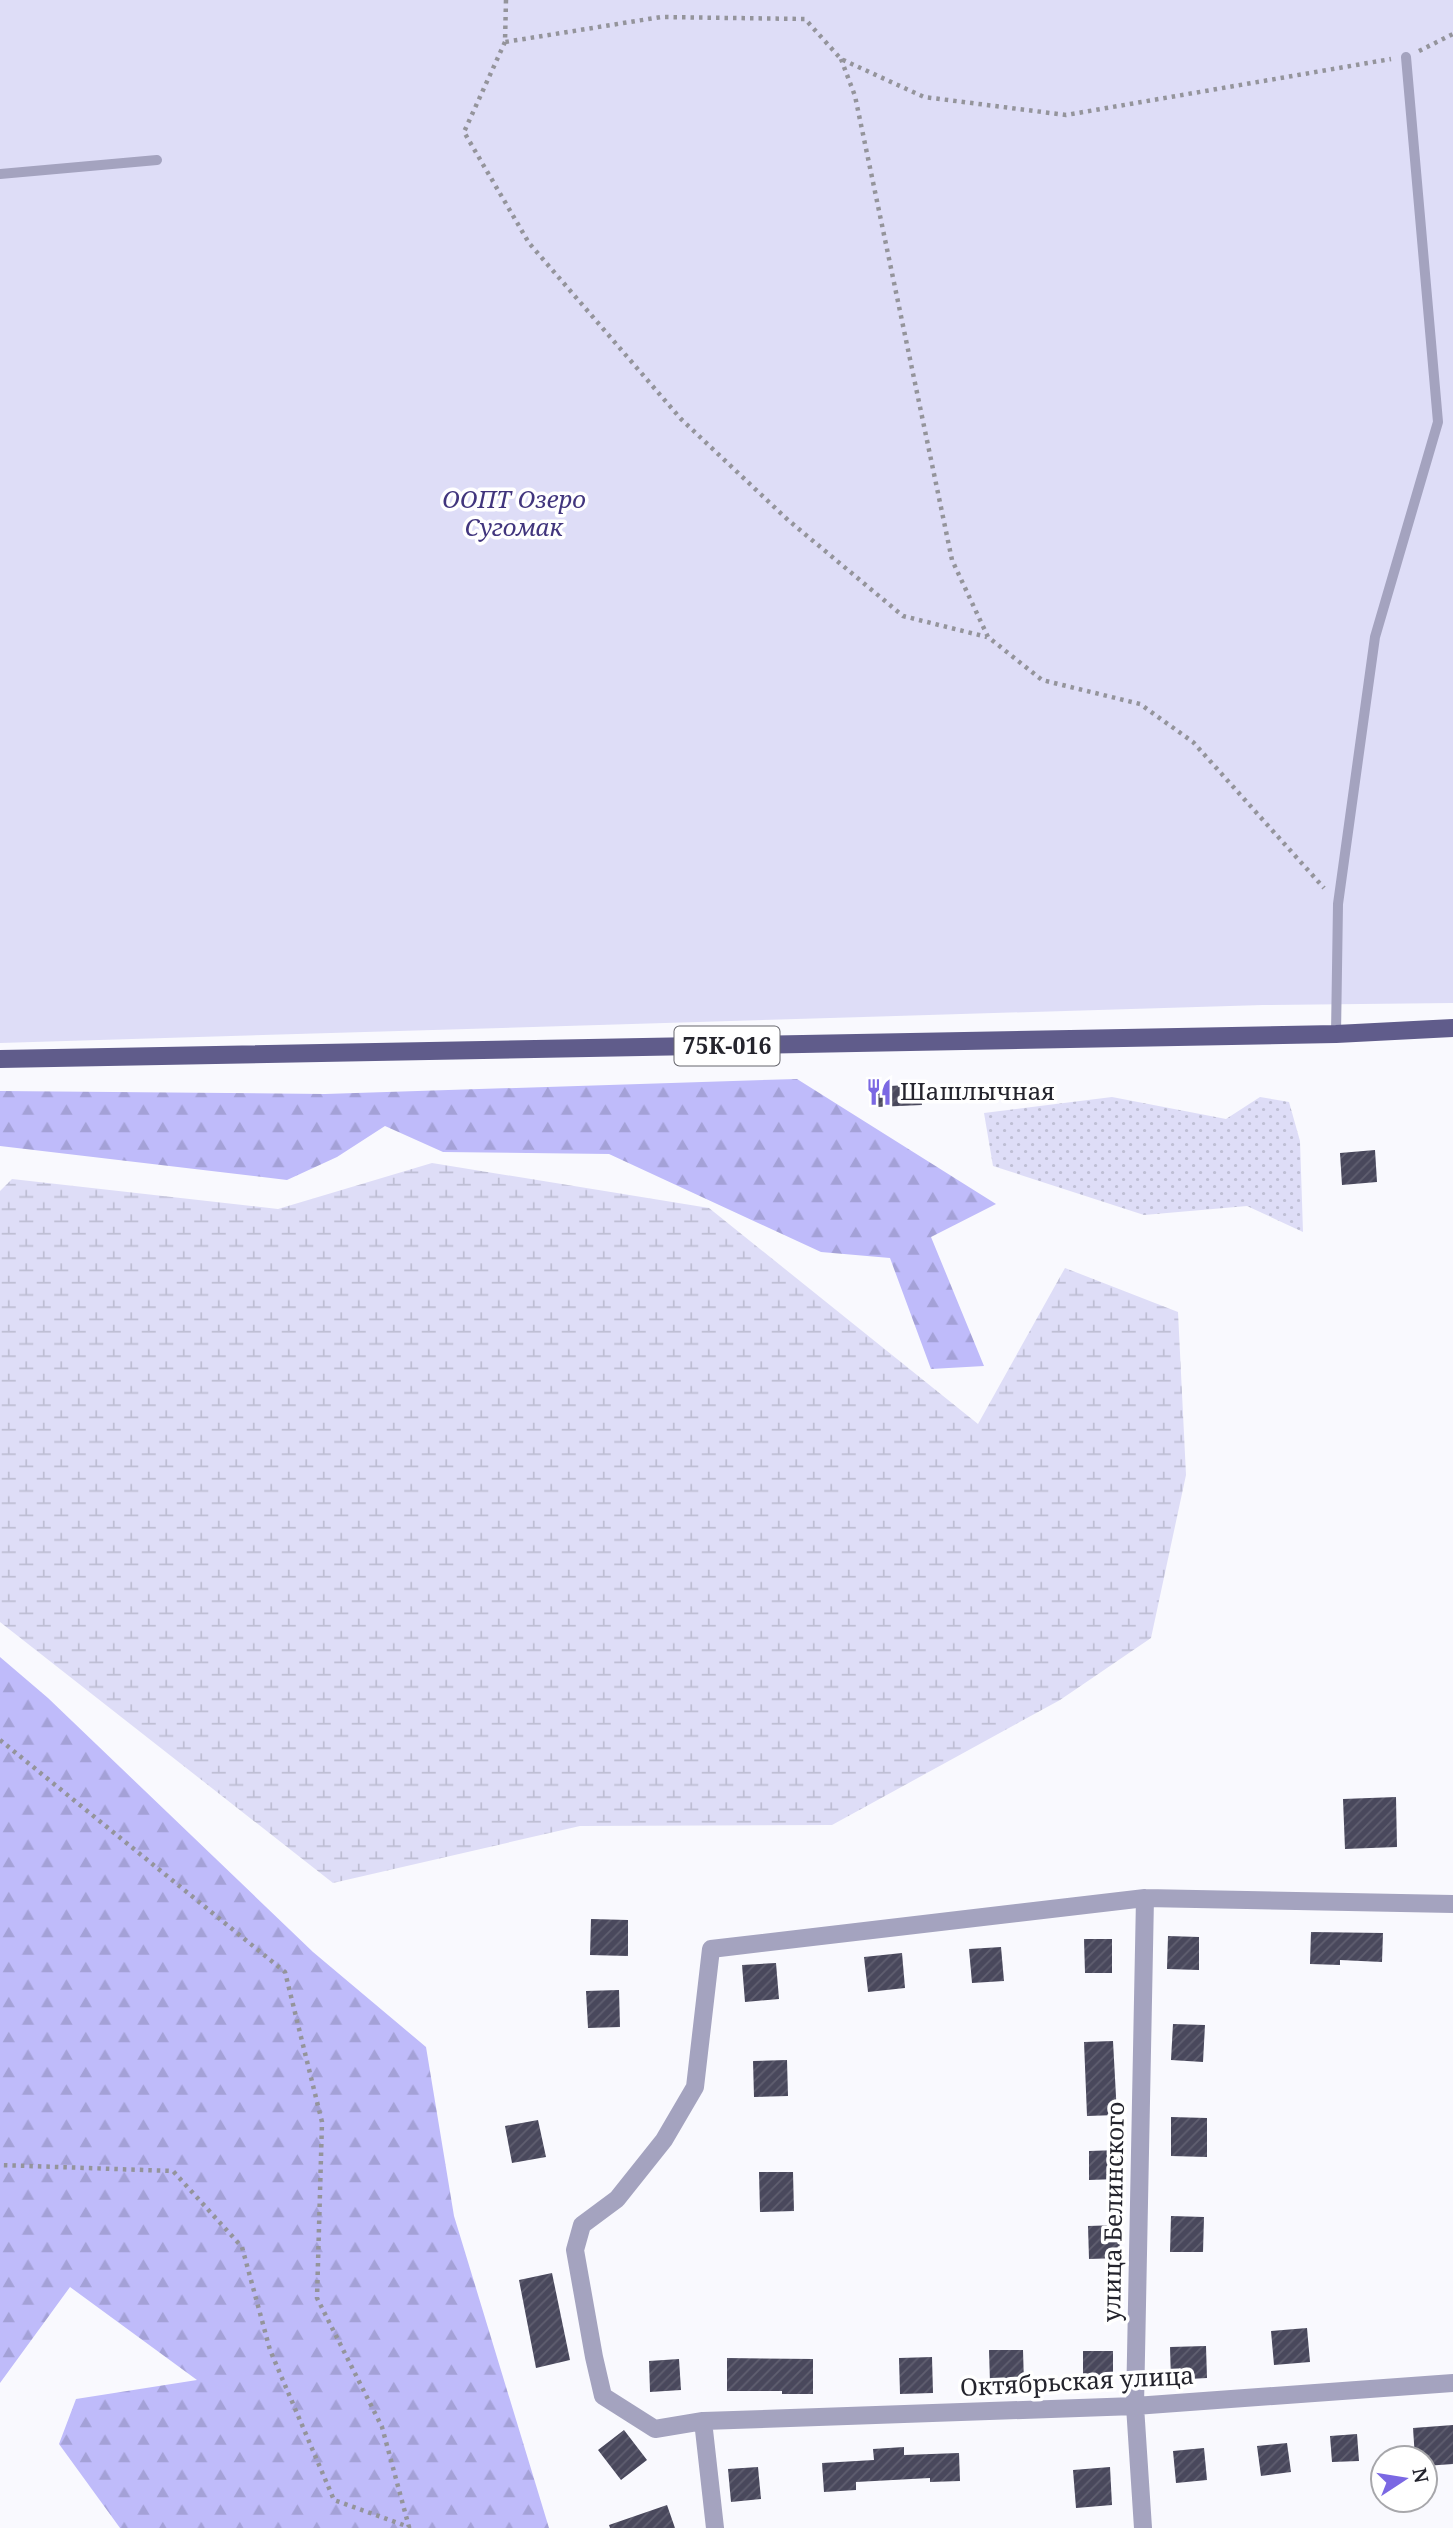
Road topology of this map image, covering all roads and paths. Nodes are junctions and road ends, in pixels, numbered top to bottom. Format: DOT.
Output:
graph roads {
  1 [pos="506,0"];
  2 [pos="1453,34"];
  3 [pos="505,42"];
  4 [pos="1406,57"];
  5 [pos="841,60"];
  6 [pos="157,160"];
  7 [pos="0,174"];
  8 [pos="988,638"];
  9 [pos="1338,904"];
  10 [pos="1453,1028"];
  11 [pos="1336,1034"];
  12 [pos="0,1059"];
  13 [pos="0,1740"];
  14 [pos="1146,1898"];
  15 [pos="1453,1904"];
  16 [pos="0,2165"];
  17 [pos="1453,2383"];
  18 [pos="1135,2406"];
  19 [pos="703,2421"];
  20 [pos="715,2528"];
  21 [pos="1143,2528"];
  1 -- 3 [label="path"];
  2 -- 4 [label="path"];
  3 -- 5 [label="path"];
  3 -- 8 [label="path"];
  4 -- 5 [label="path"];
  4 -- 9 [label="lane"];
  5 -- 8 [label="path"];
  6 -- 7 [label="lane"];
  8 -- 9 [label="path"];
  9 -- 11 [label="lane"];
  10 -- 11 [label="main road, 75К-016"];
  11 -- 12 [label="main road, 75К-016"];
  13 -- 16 [label="path"];
  14 -- 15 [label="street"];
  14 -- 18 [label="street, улица Белинского"];
  14 -- 19 [label="street, Октябрьская улица"];
  17 -- 18 [label="street, Октябрьская улица"];
  18 -- 19 [label="street, Октябрьская улица"];
  18 -- 21 [label="street, улица Белинского"];
  19 -- 20 [label="street"];
}
